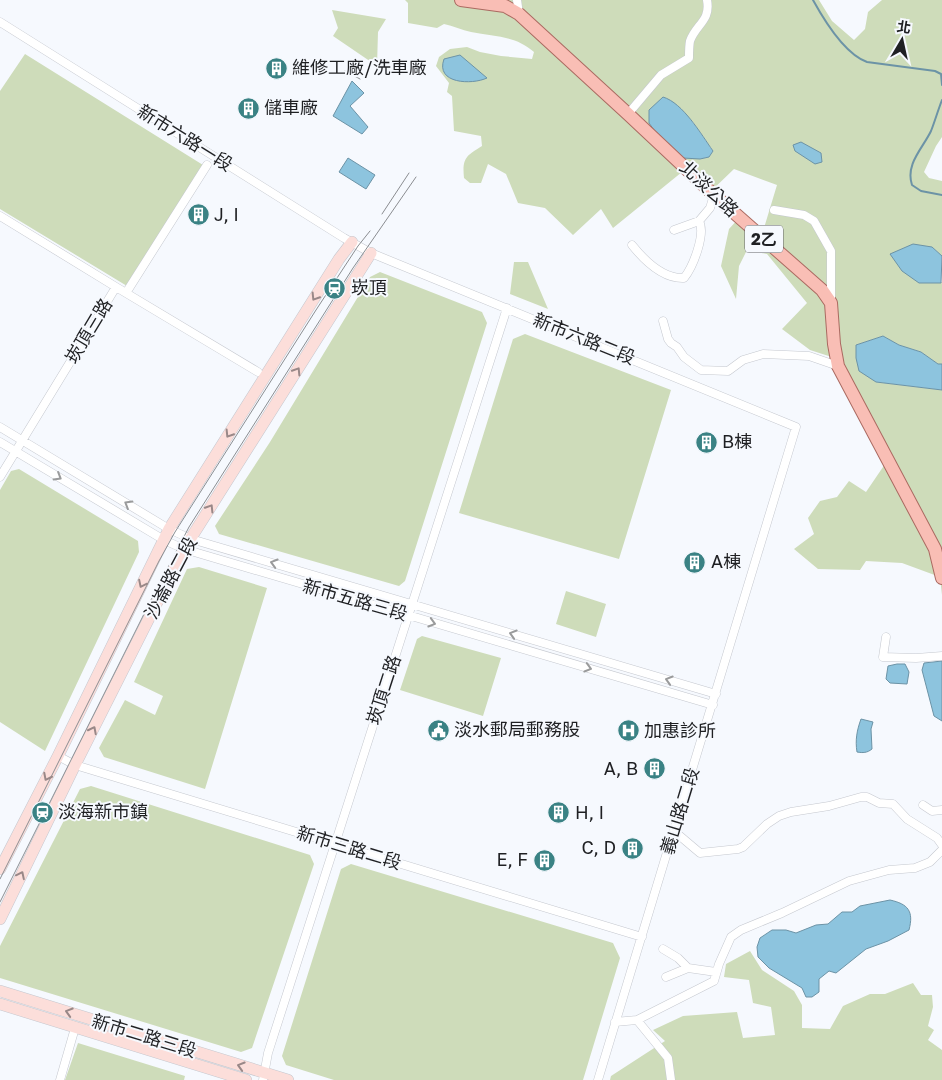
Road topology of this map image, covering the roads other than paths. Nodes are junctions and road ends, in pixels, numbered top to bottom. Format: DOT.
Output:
graph roads {
  1 [pos="461,0"];
  2 [pos="517,0"];
  3 [pos="707,0"];
  4 [pos="519,14"];
  5 [pos="0,22"];
  6 [pos="628,114"];
  7 [pos="207,164"];
  8 [pos="714,195"];
  9 [pos="774,210"];
  10 [pos="0,216"];
  11 [pos="699,221"];
  12 [pos="674,230"];
  13 [pos="352,242"];
  14 [pos="632,245"];
  15 [pos="372,253"];
  16 [pos="116,287"];
  17 [pos="126,292"];
  18 [pos="831,304"];
  19 [pos="507,308"];
  20 [pos="663,321"];
  21 [pos="838,366"];
  22 [pos="258,372"];
  23 [pos="0,427"];
  24 [pos="796,427"];
  25 [pos="22,440"];
  26 [pos="0,442"];
  27 [pos="16,452"];
  28 [pos="0,477"];
  29 [pos="169,529"];
  30 [pos="191,539"];
  31 [pos="164,540"];
  32 [pos="184,549"];
  33 [pos="942,578"];
  34 [pos="412,604"];
  35 [pos="408,616"];
  36 [pos="886,637"];
  37 [pos="942,656"];
  38 [pos="716,694"];
  39 [pos="713,705"];
  40 [pos="58,756"];
  41 [pos="75,765"];
  42 [pos="923,805"];
  43 [pos="942,810"];
  44 [pos="674,831"];
  45 [pos="335,844"];
  46 [pos="942,844"];
  47 [pos="942,850"];
  48 [pos="0,869"];
  49 [pos="0,919"];
  50 [pos="642,937"];
  51 [pos="663,949"];
  52 [pos="688,968"];
  53 [pos="716,972"];
  54 [pos="666,978"];
  55 [pos="0,991"];
  56 [pos="0,1004"];
  57 [pos="637,1020"];
  58 [pos="615,1022"];
  59 [pos="75,1028"];
  60 [pos="263,1076"];
  61 [pos="60,1080"];
  62 [pos="246,1080"];
  63 [pos="288,1080"];
  64 [pos="598,1080"];
  65 [pos="671,1080"];
  1 -- 4 [label="main road, 北淡公路 / 2乙"];
  2 -- 4 [label="street"];
  3 -- 6 [label="street"];
  4 -- 6 [label="main road, 北淡公路 / 2乙"];
  5 -- 13 [label="street, 新市六路一段"];
  6 -- 8 [label="main road, 北淡公路 / 2乙"];
  7 -- 17 [label="street"];
  8 -- 11 [label="street"];
  8 -- 18 [label="main road, 北淡公路 / 2乙"];
  9 -- 18 [label="street"];
  10 -- 16 [label="street, 崁頂三路"];
  11 -- 12 [label="street"];
  11 -- 14 [label="street"];
  13 -- 15 [label="street, 新市六路一段"];
  13 -- 29 [label="street, 沙崙路二段, one-way"];
  15 -- 19 [label="street, 新市六路二段"];
  30 -- 15 [label="street, 沙崙路二段, one-way"];
  16 -- 17 [label="street"];
  16 -- 25 [label="street, 崁頂三路"];
  17 -- 22 [label="street"];
  18 -- 21 [label="main road"];
  19 -- 24 [label="street, 新市六路二段"];
  19 -- 34 [label="street, 崁頂二路"];
  20 -- 21 [label="street"];
  21 -- 33 [label="main road"];
  23 -- 25 [label="street, 新市五路三段"];
  24 -- 38 [label="street, 義山路二段"];
  25 -- 27 [label="street, 崁頂三路"];
  29 -- 25 [label="street, 新市五路三段, one-way"];
  26 -- 27 [label="street, 新市五路三段"];
  27 -- 28 [label="street"];
  27 -- 31 [label="street, 新市五路三段, one-way"];
  29 -- 30 [label="street, 新市五路三段"];
  29 -- 31 [label="street, 沙崙路二段"];
  30 -- 32 [label="street, 沙崙路二段"];
  34 -- 30 [label="street, 新市五路三段, one-way"];
  31 -- 32 [label="street, 新市五路三段"];
  31 -- 40 [label="street, 沙崙路二段, one-way"];
  32 -- 35 [label="street, 新市五路三段"];
  41 -- 32 [label="street, 沙崙路二段, one-way"];
  34 -- 35 [label="street, 崁頂二路"];
  38 -- 34 [label="street, 新市五路三段, one-way"];
  35 -- 39 [label="street, 新市五路三段, one-way"];
  35 -- 45 [label="street, 崁頂二路"];
  36 -- 37 [label="street"];
  38 -- 39 [label="street, 義山路二段"];
  39 -- 44 [label="street, 義山路二段"];
  40 -- 41 [label="street, 新市三路二段"];
  40 -- 48 [label="street, 沙崙路二段, one-way"];
  41 -- 45 [label="street, 新市三路二段"];
  49 -- 41 [label="street, 沙崙路二段, one-way"];
  42 -- 43 [label="street"];
  44 -- 46 [label="street"];
  44 -- 50 [label="street, 義山路二段"];
  45 -- 50 [label="street, 新市三路二段"];
  45 -- 60 [label="street, 崁頂二路"];
  47 -- 53 [label="street"];
  50 -- 58 [label="street, 義山路二段"];
  51 -- 52 [label="street"];
  52 -- 53 [label="street"];
  52 -- 54 [label="street"];
  53 -- 57 [label="street"];
  60 -- 55 [label="street, 新市二路三段, one-way"];
  56 -- 59 [label="street, 新市二路三段"];
  57 -- 58 [label="street"];
  57 -- 65 [label="street"];
  58 -- 64 [label="street, 義山路二段"];
  59 -- 61 [label="street"];
  59 -- 62 [label="street, 新市二路三段"];
  60 -- 63 [label="street, 新市二路三段"];
}
